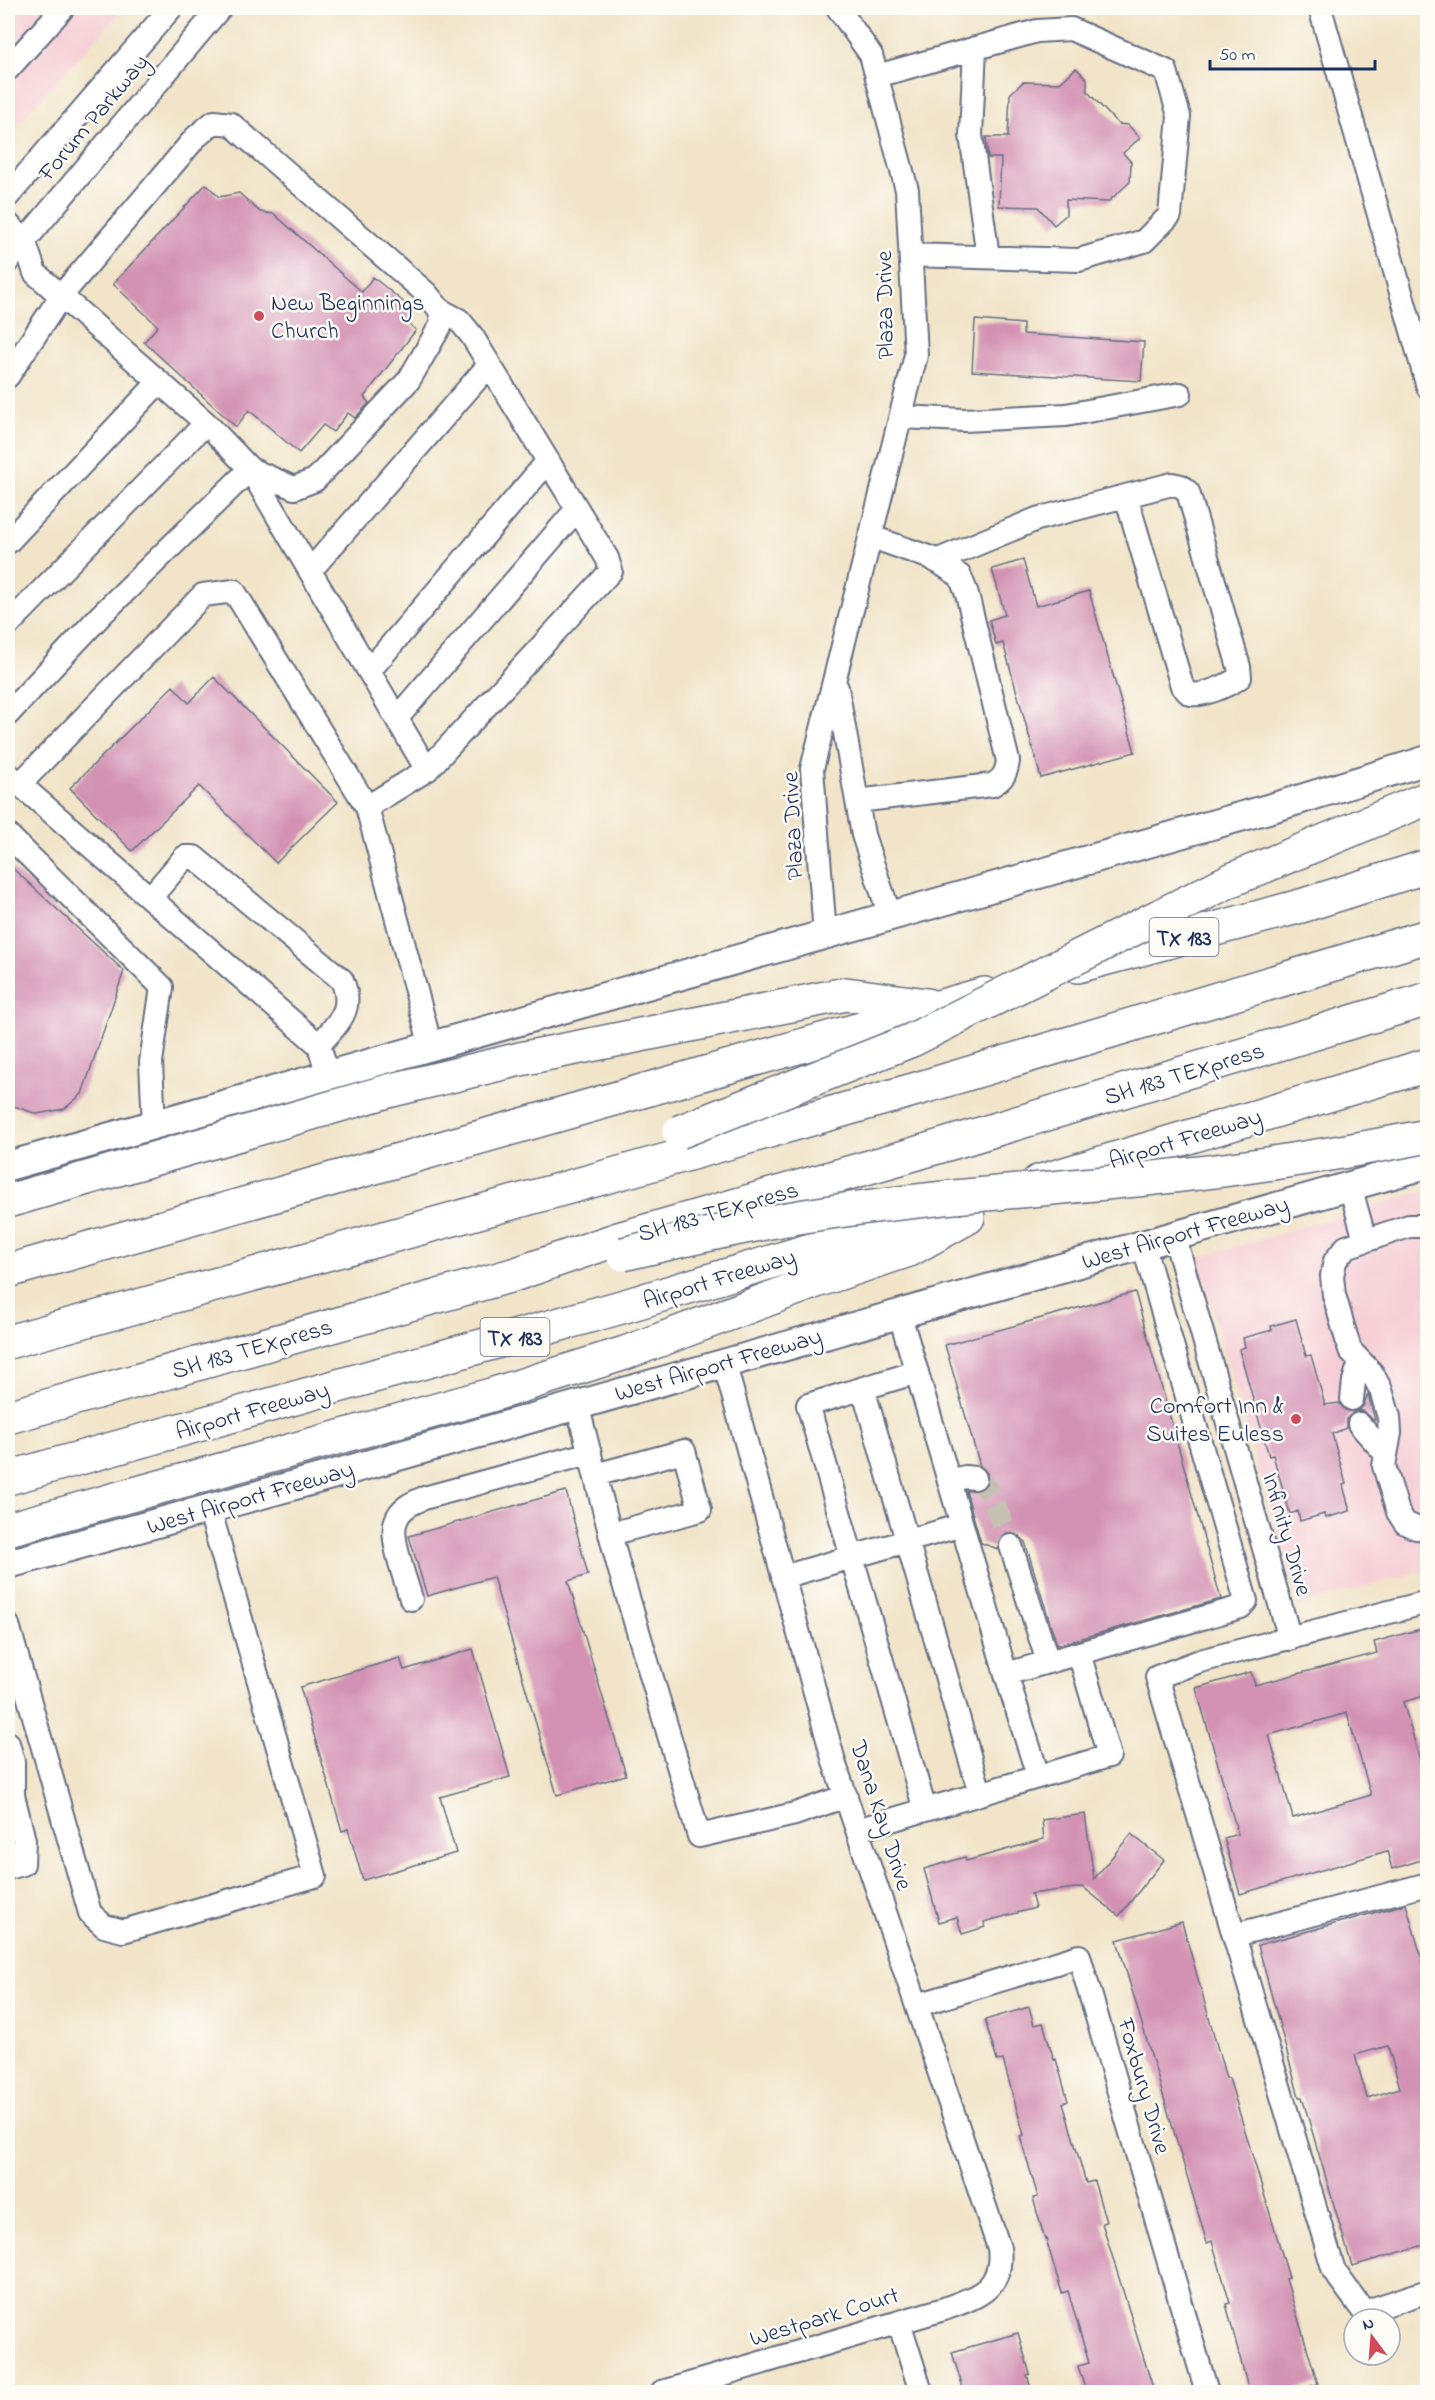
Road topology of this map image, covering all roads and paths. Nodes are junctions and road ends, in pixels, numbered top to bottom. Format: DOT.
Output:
graph roads {
  1 [pos="63,8"];
  2 [pos="171,8"];
  3 [pos="220,8"];
  4 [pos="838,8"];
  5 [pos="1320,8"];
  6 [pos="975,48"];
  7 [pos="8,69"];
  8 [pos="877,76"];
  9 [pos="8,196"];
  10 [pos="8,224"];
  11 [pos="24,240"];
  12 [pos="911,255"];
  13 [pos="988,257"];
  14 [pos="8,261"];
  15 [pos="61,296"];
  16 [pos="440,310"];
  17 [pos="489,364"];
  18 [pos="8,376"];
  19 [pos="159,382"];
  20 [pos="1428,387"];
  21 [pos="1180,394"];
  22 [pos="901,417"];
  23 [pos="206,423"];
  24 [pos="548,461"];
  25 [pos="250,469"];
  26 [pos="1126,496"];
  27 [pos="577,509"];
  28 [pos="872,537"];
  29 [pos="8,542"];
  30 [pos="936,561"];
  31 [pos="310,571"];
  32 [pos="8,625"];
  33 [pos="369,671"];
  34 [pos="836,681"];
  35 [pos="8,714"];
  36 [pos="397,718"];
  37 [pos="1428,760"];
  38 [pos="427,770"];
  39 [pos="13,780"];
  40 [pos="1428,798"];
  41 [pos="857,801"];
  42 [pos="368,807"];
  43 [pos="8,835"];
  44 [pos="1428,866"];
  45 [pos="150,898"];
  46 [pos="890,916"];
  47 [pos="825,934"];
  48 [pos="1428,936"];
  49 [pos="1428,999"];
  50 [pos="940,1007"];
  51 [pos="320,1045"];
  52 [pos="431,1047"];
  53 [pos="1428,1065"];
  54 [pos="328,1076"];
  55 [pos="154,1125"];
  56 [pos="1428,1136"];
  57 [pos="682,1144"];
  58 [pos="1428,1164"];
  59 [pos="8,1166"];
  60 [pos="1350,1186"];
  61 [pos="1020,1187"];
  62 [pos="8,1201"];
  63 [pos="1428,1226"];
  64 [pos="1174,1235"];
  65 [pos="1365,1240"];
  66 [pos="1143,1244"];
  67 [pos="620,1247"];
  68 [pos="8,1271"];
  69 [pos="899,1312"];
  70 [pos="8,1342"];
  71 [pos="724,1362"];
  72 [pos="1360,1362"];
  73 [pos="917,1372"];
  74 [pos="863,1388"];
  75 [pos="1352,1399"];
  76 [pos="577,1404"];
  77 [pos="8,1417"];
  78 [pos="1359,1424"];
  79 [pos="590,1453"];
  80 [pos="1385,1453"];
  81 [pos="596,1475"];
  82 [pos="8,1478"];
  83 [pos="975,1478"];
  84 [pos="949,1481"];
  85 [pos="209,1508"];
  86 [pos="962,1525"];
  87 [pos="8,1529"];
  88 [pos="1428,1529"];
  89 [pos="610,1534"];
  90 [pos="906,1541"];
  91 [pos="1011,1546"];
  92 [pos="851,1557"];
  93 [pos="8,1564"];
  94 [pos="783,1577"];
  95 [pos="411,1599"];
  96 [pos="1428,1602"];
  97 [pos="8,1624"];
  98 [pos="1290,1639"];
  99 [pos="1079,1653"];
  100 [pos="1048,1662"];
  101 [pos="1006,1674"];
  102 [pos="8,1743"];
  103 [pos="1038,1776"];
  104 [pos="980,1793"];
  105 [pos="10,1796"];
  106 [pos="846,1796"];
  107 [pos="925,1809"];
  108 [pos="857,1830"];
  109 [pos="15,1866"];
  110 [pos="1428,1884"];
  111 [pos="1235,1935"];
  112 [pos="918,2006"];
  113 [pos="996,2280"];
  114 [pos="1428,2291"];
  115 [pos="898,2322"];
  116 [pos="662,2392"];
  117 [pos="921,2392"];
  118 [pos="1207,2392"];
  1 -- 7 [label="street"];
  2 -- 9 [label="street, Forum Parkway"];
  3 -- 11 [label="street, Forum Parkway"];
  4 -- 8 [label="street, Plaza Drive"];
  5 -- 20 [label="street"];
  6 -- 8 [label="street"];
  6 -- 13 [label="street"];
  6 -- 13 [label="street"];
  8 -- 12 [label="street, Plaza Drive"];
  10 -- 11 [label="street"];
  11 -- 14 [label="street, Forum Parkway"];
  11 -- 15 [label="street"];
  12 -- 13 [label="street"];
  12 -- 22 [label="street, Plaza Drive"];
  15 -- 16 [label="street"];
  15 -- 18 [label="street"];
  15 -- 19 [label="street"];
  16 -- 17 [label="street"];
  16 -- 25 [label="street"];
  17 -- 24 [label="street"];
  17 -- 31 [label="street"];
  19 -- 23 [label="street"];
  19 -- 29 [label="street"];
  21 -- 22 [label="street"];
  22 -- 28 [label="street, Plaza Drive"];
  23 -- 25 [label="street"];
  23 -- 32 [label="street"];
  24 -- 27 [label="street"];
  24 -- 33 [label="street"];
  25 -- 31 [label="street"];
  25 -- 35 [label="street"];
  26 -- 26 [label="street"];
  26 -- 30 [label="street"];
  27 -- 36 [label="street"];
  27 -- 38 [label="street"];
  28 -- 30 [label="street"];
  28 -- 34 [label="street, Plaza Drive"];
  30 -- 41 [label="street"];
  31 -- 33 [label="street"];
  33 -- 36 [label="street"];
  34 -- 41 [label="street, Plaza Drive"];
  34 -- 47 [label="street, Plaza Drive"];
  36 -- 38 [label="street"];
  37 -- 46 [label="main road"];
  38 -- 42 [label="street"];
  39 -- 42 [label="street"];
  39 -- 45 [label="street"];
  40 -- 57 [label="highway, bridge"];
  41 -- 46 [label="street, Plaza Drive"];
  42 -- 52 [label="street"];
  43 -- 55 [label="street"];
  44 -- 50 [label="highway, TX 183"];
  45 -- 51 [label="street"];
  45 -- 51 [label="street"];
  46 -- 47 [label="main road"];
  47 -- 52 [label="main road"];
  48 -- 57 [label="highway"];
  49 -- 67 [label="highway, SH 183 TEXpress"];
  50 -- 62 [label="highway"];
  50 -- 68 [label="highway, TX 183"];
  51 -- 54 [label="street"];
  52 -- 54 [label="main road"];
  53 -- 61 [label="highway, Airport Freeway / TX 183"];
  54 -- 55 [label="main road"];
  55 -- 59 [label="main road"];
  56 -- 67 [label="highway, bridge"];
  57 -- 70 [label="highway"];
  58 -- 60 [label="main road, West Airport Freeway"];
  60 -- 64 [label="main road, West Airport Freeway"];
  60 -- 65 [label="street"];
  61 -- 82 [label="highway, Airport Freeway / TX 183"];
  61 -- 87 [label="highway"];
  63 -- 65 [label="street"];
  64 -- 66 [label="main road, West Airport Freeway"];
  64 -- 98 [label="street, Infinity Drive"];
  65 -- 72 [label="street"];
  66 -- 69 [label="main road, West Airport Freeway"];
  66 -- 99 [label="street"];
  67 -- 77 [label="highway, SH 183 TEXpress"];
  69 -- 71 [label="main road, West Airport Freeway"];
  69 -- 73 [label="street"];
  71 -- 76 [label="main road, West Airport Freeway"];
  71 -- 94 [label="street, Dana Kay Drive"];
  72 -- 75 [label="street"];
  72 -- 80 [label="street"];
  73 -- 74 [label="street"];
  73 -- 84 [label="street"];
  74 -- 90 [label="street"];
  74 -- 92 [label="street"];
  76 -- 79 [label="street"];
  76 -- 85 [label="main road, West Airport Freeway"];
  78 -- 80 [label="street"];
  79 -- 81 [label="street"];
  79 -- 95 [label="street"];
  80 -- 88 [label="street"];
  81 -- 89 [label="street"];
  81 -- 89 [label="street"];
  83 -- 84 [label="street"];
  84 -- 86 [label="street"];
  85 -- 93 [label="main road, West Airport Freeway"];
  85 -- 97 [label="street"];
  86 -- 90 [label="street"];
  86 -- 101 [label="street"];
  89 -- 106 [label="street"];
  90 -- 92 [label="street"];
  90 -- 104 [label="street"];
  91 -- 100 [label="street"];
  92 -- 94 [label="street"];
  92 -- 107 [label="street"];
  94 -- 106 [label="street, Dana Kay Drive"];
  96 -- 98 [label="street"];
  98 -- 111 [label="street"];
  99 -- 100 [label="street"];
  99 -- 103 [label="street"];
  100 -- 101 [label="street"];
  101 -- 103 [label="street"];
  102 -- 105 [label="street"];
  103 -- 104 [label="street"];
  104 -- 107 [label="street"];
  105 -- 109 [label="street"];
  106 -- 108 [label="street, Dana Kay Drive"];
  107 -- 108 [label="street"];
  108 -- 112 [label="street, Dana Kay Drive"];
  110 -- 111 [label="street"];
  111 -- 114 [label="street"];
  112 -- 113 [label="street, Dana Kay Drive"];
  112 -- 118 [label="street, Foxbury Drive"];
  113 -- 115 [label="street, Westpark Court"];
  115 -- 116 [label="street, Westpark Court"];
  115 -- 117 [label="street"];
}
